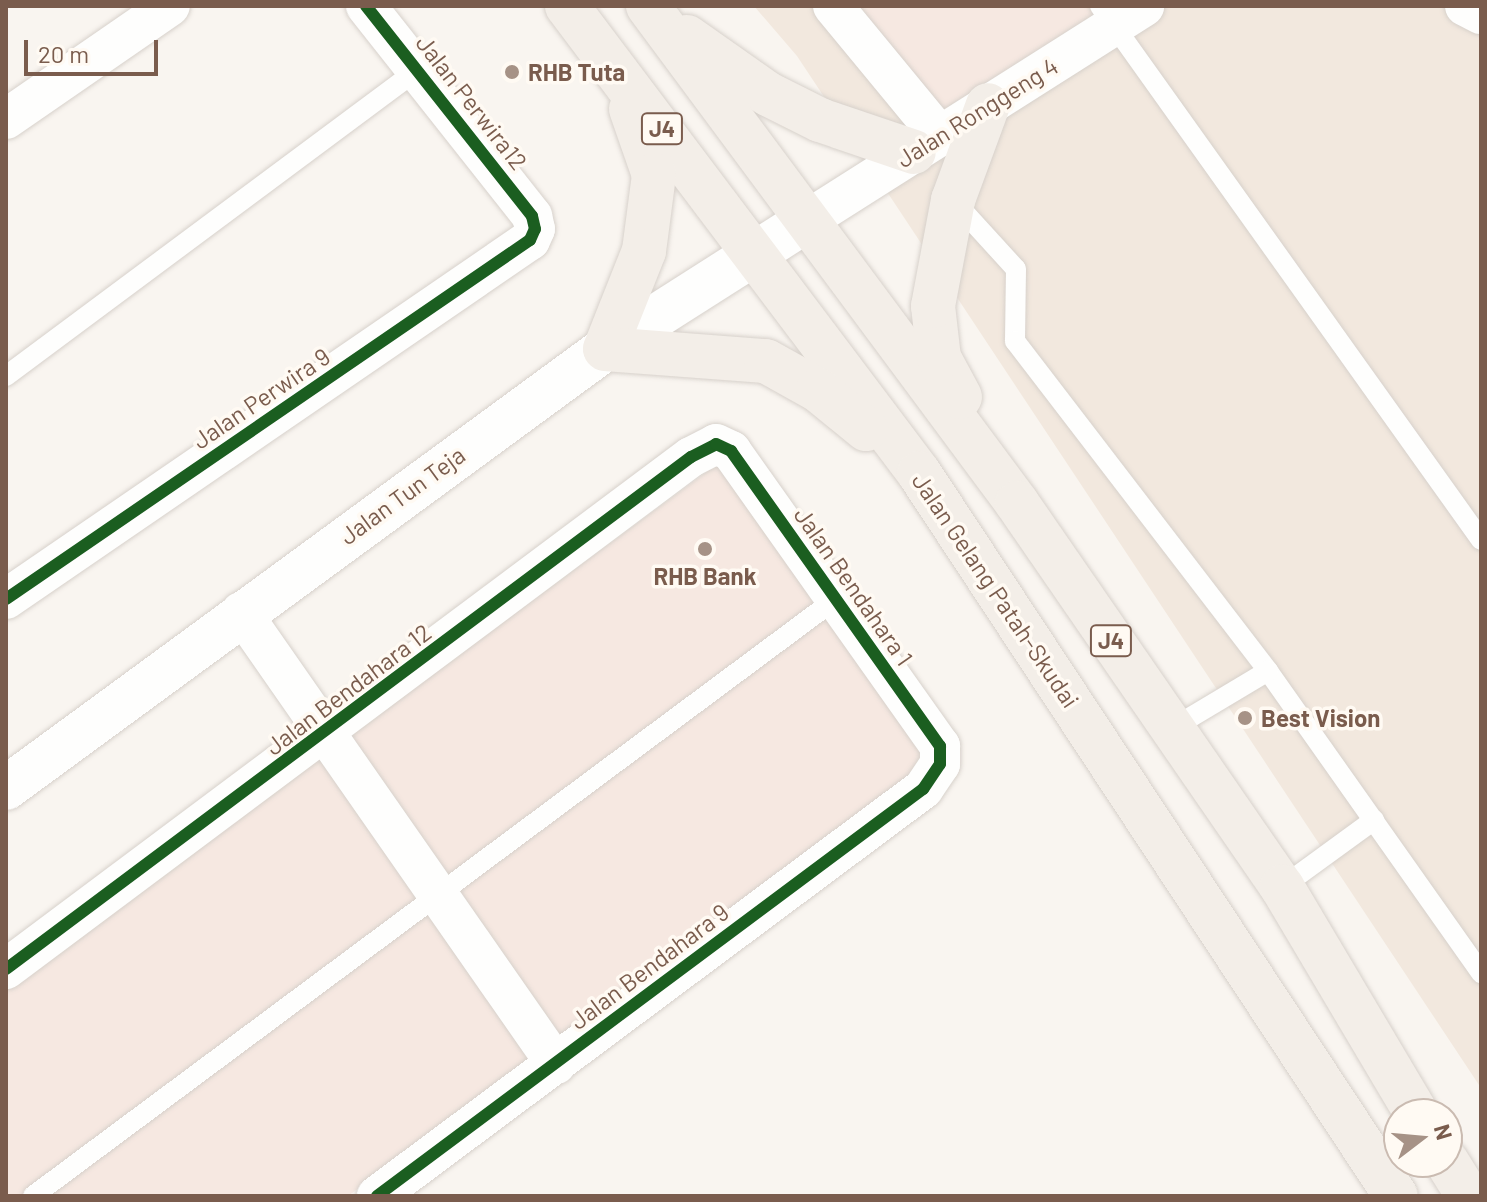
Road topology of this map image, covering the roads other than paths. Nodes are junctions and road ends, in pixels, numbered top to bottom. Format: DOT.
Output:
graph roads {
  1 [pos="170,6"];
  2 [pos="366,6"];
  3 [pos="567,6"];
  4 [pos="833,6"];
  5 [pos="1465,6"];
  6 [pos="650,9"];
  7 [pos="1120,12"];
  8 [pos="1481,14"];
  9 [pos="126,18"];
  10 [pos="420,68"];
  11 [pos="617,69"];
  12 [pos="988,105"];
  13 [pos="6,119"];
  14 [pos="927,144"];
  15 [pos="953,200"];
  16 [pos="809,219"];
  17 [pos="535,229"];
  18 [pos="756,253"];
  19 [pos="605,349"];
  20 [pos="6,376"];
  21 [pos="716,444"];
  22 [pos="919,473"];
  23 [pos="1017,503"];
  24 [pos="1481,540"];
  25 [pos="837,598"];
  26 [pos="6,599"];
  27 [pos="241,612"];
  28 [pos="1268,671"];
  29 [pos="1171,729"];
  30 [pos="325,735"];
  31 [pos="940,764"];
  32 [pos="6,788"];
  33 [pos="1374,820"];
  34 [pos="1282,887"];
  35 [pos="440,897"];
  36 [pos="6,969"];
  37 [pos="1481,973"];
  38 [pos="556,1064"];
  39 [pos="1407,1098"];
  40 [pos="1457,1178"];
  41 [pos="33,1196"];
  42 [pos="377,1196"];
  43 [pos="1396,1196"];
  44 [pos="1468,1196"];
  1 -- 9 [label="street"];
  2 -- 10 [label="street, Jalan Perwira12"];
  3 -- 11 [label="main road, Jalan Gelang Patah-Skudai / J4"];
  4 -- 14 [label="street"];
  5 -- 8 [label="street"];
  6 -- 14 [label="main road"];
  6 -- 16 [label="main road, J4"];
  7 -- 12 [label="street, Jalan Ronggeng 4"];
  7 -- 24 [label="lane"];
  9 -- 13 [label="street"];
  10 -- 17 [label="street, Jalan Perwira12"];
  10 -- 20 [label="lane"];
  11 -- 18 [label="main road, Jalan Gelang Patah-Skudai / J4"];
  11 -- 19 [label="main road"];
  12 -- 14 [label="street, Jalan Ronggeng 4"];
  12 -- 15 [label="main road"];
  14 -- 16 [label="street, Jalan Ronggeng 4"];
  15 -- 23 [label="main road"];
  15 -- 28 [label="lane"];
  16 -- 18 [label="street, Jalan Tun Teja"];
  16 -- 23 [label="main road, J4"];
  17 -- 26 [label="street, Jalan Perwira 9"];
  18 -- 19 [label="street, Jalan Tun Teja"];
  18 -- 22 [label="main road, Jalan Gelang Patah-Skudai / J4"];
  19 -- 22 [label="main road"];
  19 -- 27 [label="street, Jalan Tun Teja"];
  21 -- 25 [label="street, Jalan Bendahara 1"];
  21 -- 30 [label="street, Jalan Bendahara 12"];
  22 -- 43 [label="main road, Jalan Gelang Patah-Skudai / J4"];
  23 -- 29 [label="main road, J4"];
  25 -- 31 [label="street, Jalan Bendahara 1"];
  25 -- 35 [label="lane"];
  27 -- 30 [label="street"];
  27 -- 32 [label="street, Jalan Tun Teja"];
  28 -- 29 [label="lane"];
  28 -- 33 [label="lane"];
  29 -- 34 [label="main road, J4"];
  30 -- 35 [label="street"];
  30 -- 36 [label="street, Jalan Bendahara 12"];
  31 -- 38 [label="street, Jalan Bendahara 9"];
  33 -- 34 [label="lane"];
  33 -- 37 [label="lane"];
  34 -- 39 [label="main road, J4"];
  35 -- 38 [label="street"];
  35 -- 41 [label="lane"];
  38 -- 42 [label="street, Jalan Bendahara 9"];
  40 -- 44 [label="main road"];
}
